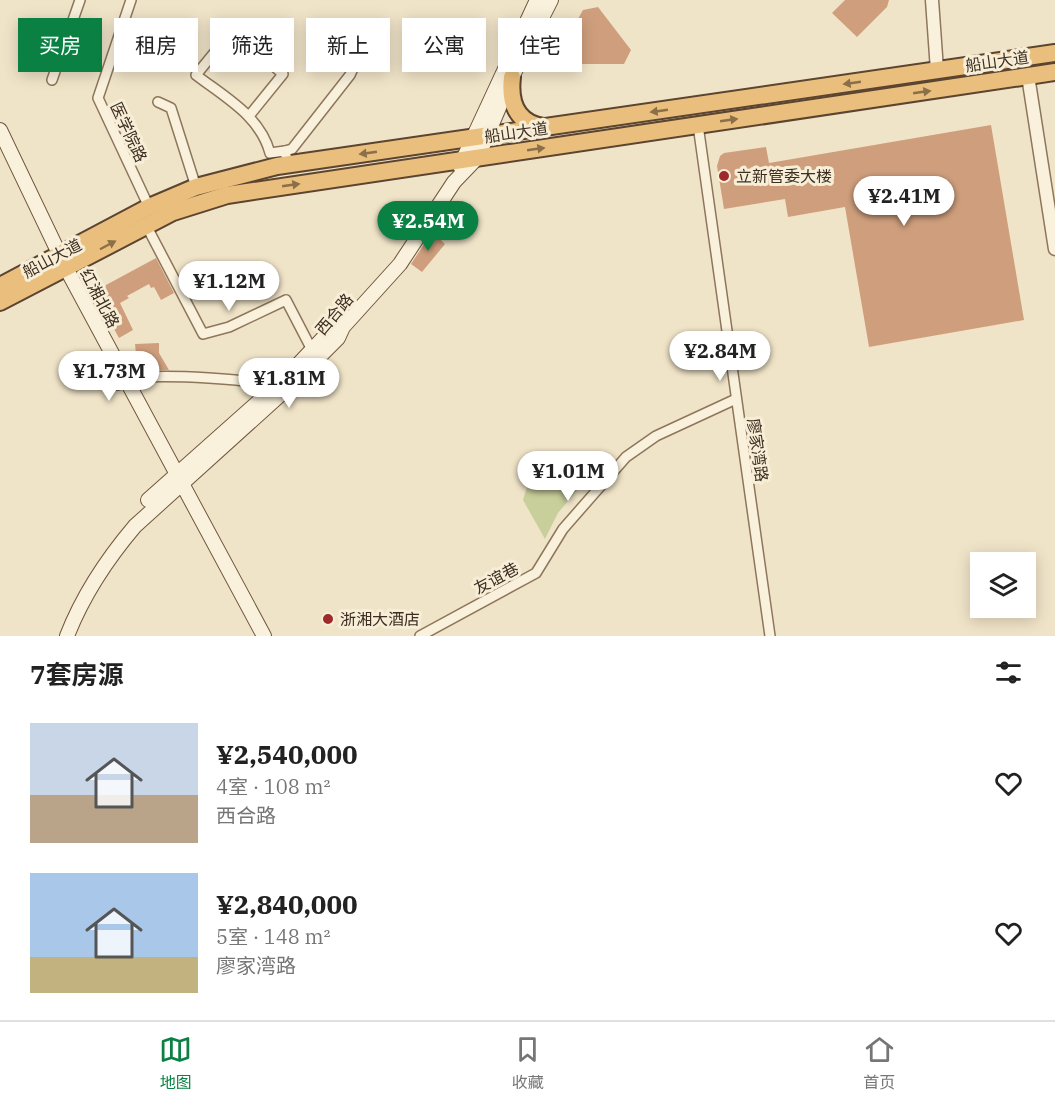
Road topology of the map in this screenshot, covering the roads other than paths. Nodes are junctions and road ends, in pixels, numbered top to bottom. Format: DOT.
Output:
graph roads {
  1 [pos="81,0"];
  2 [pos="132,0"];
  3 [pos="537,0"];
  4 [pos="551,0"];
  5 [pos="932,0"];
  6 [pos="1055,53"];
  7 [pos="938,70"];
  8 [pos="351,72"];
  9 [pos="1055,72"];
  10 [pos="1032,76"];
  11 [pos="52,80"];
  12 [pos="505,80"];
  13 [pos="158,102"];
  14 [pos="249,116"];
  15 [pos="698,125"];
  16 [pos="547,127"];
  17 [pos="0,130"];
  18 [pos="480,137"];
  19 [pos="426,145"];
  20 [pos="0,149"];
  21 [pos="472,157"];
  22 [pos="287,158"];
  23 [pos="196,187"];
  24 [pos="1055,202"];
  25 [pos="149,207"];
  26 [pos="146,225"];
  27 [pos="1055,249"];
  28 [pos="59,263"];
  29 [pos="0,286"];
  30 [pos="0,302"];
  31 [pos="312,355"];
  32 [pos="122,383"];
  33 [pos="279,390"];
  34 [pos="736,399"];
  35 [pos="175,481"];
  36 [pos="59,636"];
  37 [pos="67,636"];
  38 [pos="255,636"];
  39 [pos="264,636"];
  40 [pos="420,636"];
  41 [pos="770,636"];
  1 -- 11 [label="street"];
  2 -- 25 [label="street, 医学院路"];
  3 -- 12 [label="main road, 西合路"];
  4 -- 12 [label="main road, 西合路"];
  5 -- 7 [label="street"];
  6 -- 7 [label="highway, 船山大道"];
  7 -- 16 [label="highway, 船山大道, one-way"];
  8 -- 22 [label="street"];
  9 -- 10 [label="highway, 船山大道"];
  15 -- 10 [label="highway, 船山大道, one-way"];
  10 -- 24 [label="street"];
  10 -- 27 [label="street"];
  12 -- 16 [label="highway"];
  12 -- 18 [label="main road, 西合路"];
  12 -- 19 [label="main road"];
  13 -- 23 [label="street"];
  14 -- 14 [label="street"];
  14 -- 22 [label="street"];
  21 -- 15 [label="highway, 船山大道, one-way"];
  15 -- 34 [label="street, 廖家湾路"];
  16 -- 18 [label="highway, 船山大道"];
  17 -- 28 [label="main road, 红湘北路"];
  18 -- 19 [label="highway, 船山大道"];
  18 -- 21 [label="main road, 西合路"];
  19 -- 22 [label="highway, 船山大道, one-way"];
  20 -- 28 [label="main road, 红湘北路"];
  26 -- 21 [label="highway, 船山大道, one-way"];
  21 -- 31 [label="main road, 西合路"];
  22 -- 23 [label="highway, 船山大道"];
  23 -- 25 [label="highway, 船山大道"];
  25 -- 28 [label="highway, 船山大道"];
  28 -- 26 [label="highway, 船山大道, one-way"];
  26 -- 31 [label="street"];
  28 -- 29 [label="highway, 船山大道"];
  28 -- 30 [label="highway, 船山大道"];
  28 -- 32 [label="main road, 红湘北路"];
  31 -- 33 [label="main road, 西合路"];
  32 -- 33 [label="street"];
  32 -- 35 [label="main road, 红湘北路"];
  33 -- 35 [label="main road, 西合路"];
  34 -- 40 [label="street, 友谊巷"];
  34 -- 41 [label="street, 廖家湾路"];
  35 -- 36 [label="main road, 西合路"];
  35 -- 37 [label="main road, 西合路"];
  35 -- 38 [label="main road, 红湘北路"];
  35 -- 39 [label="main road, 红湘北路"];
}
